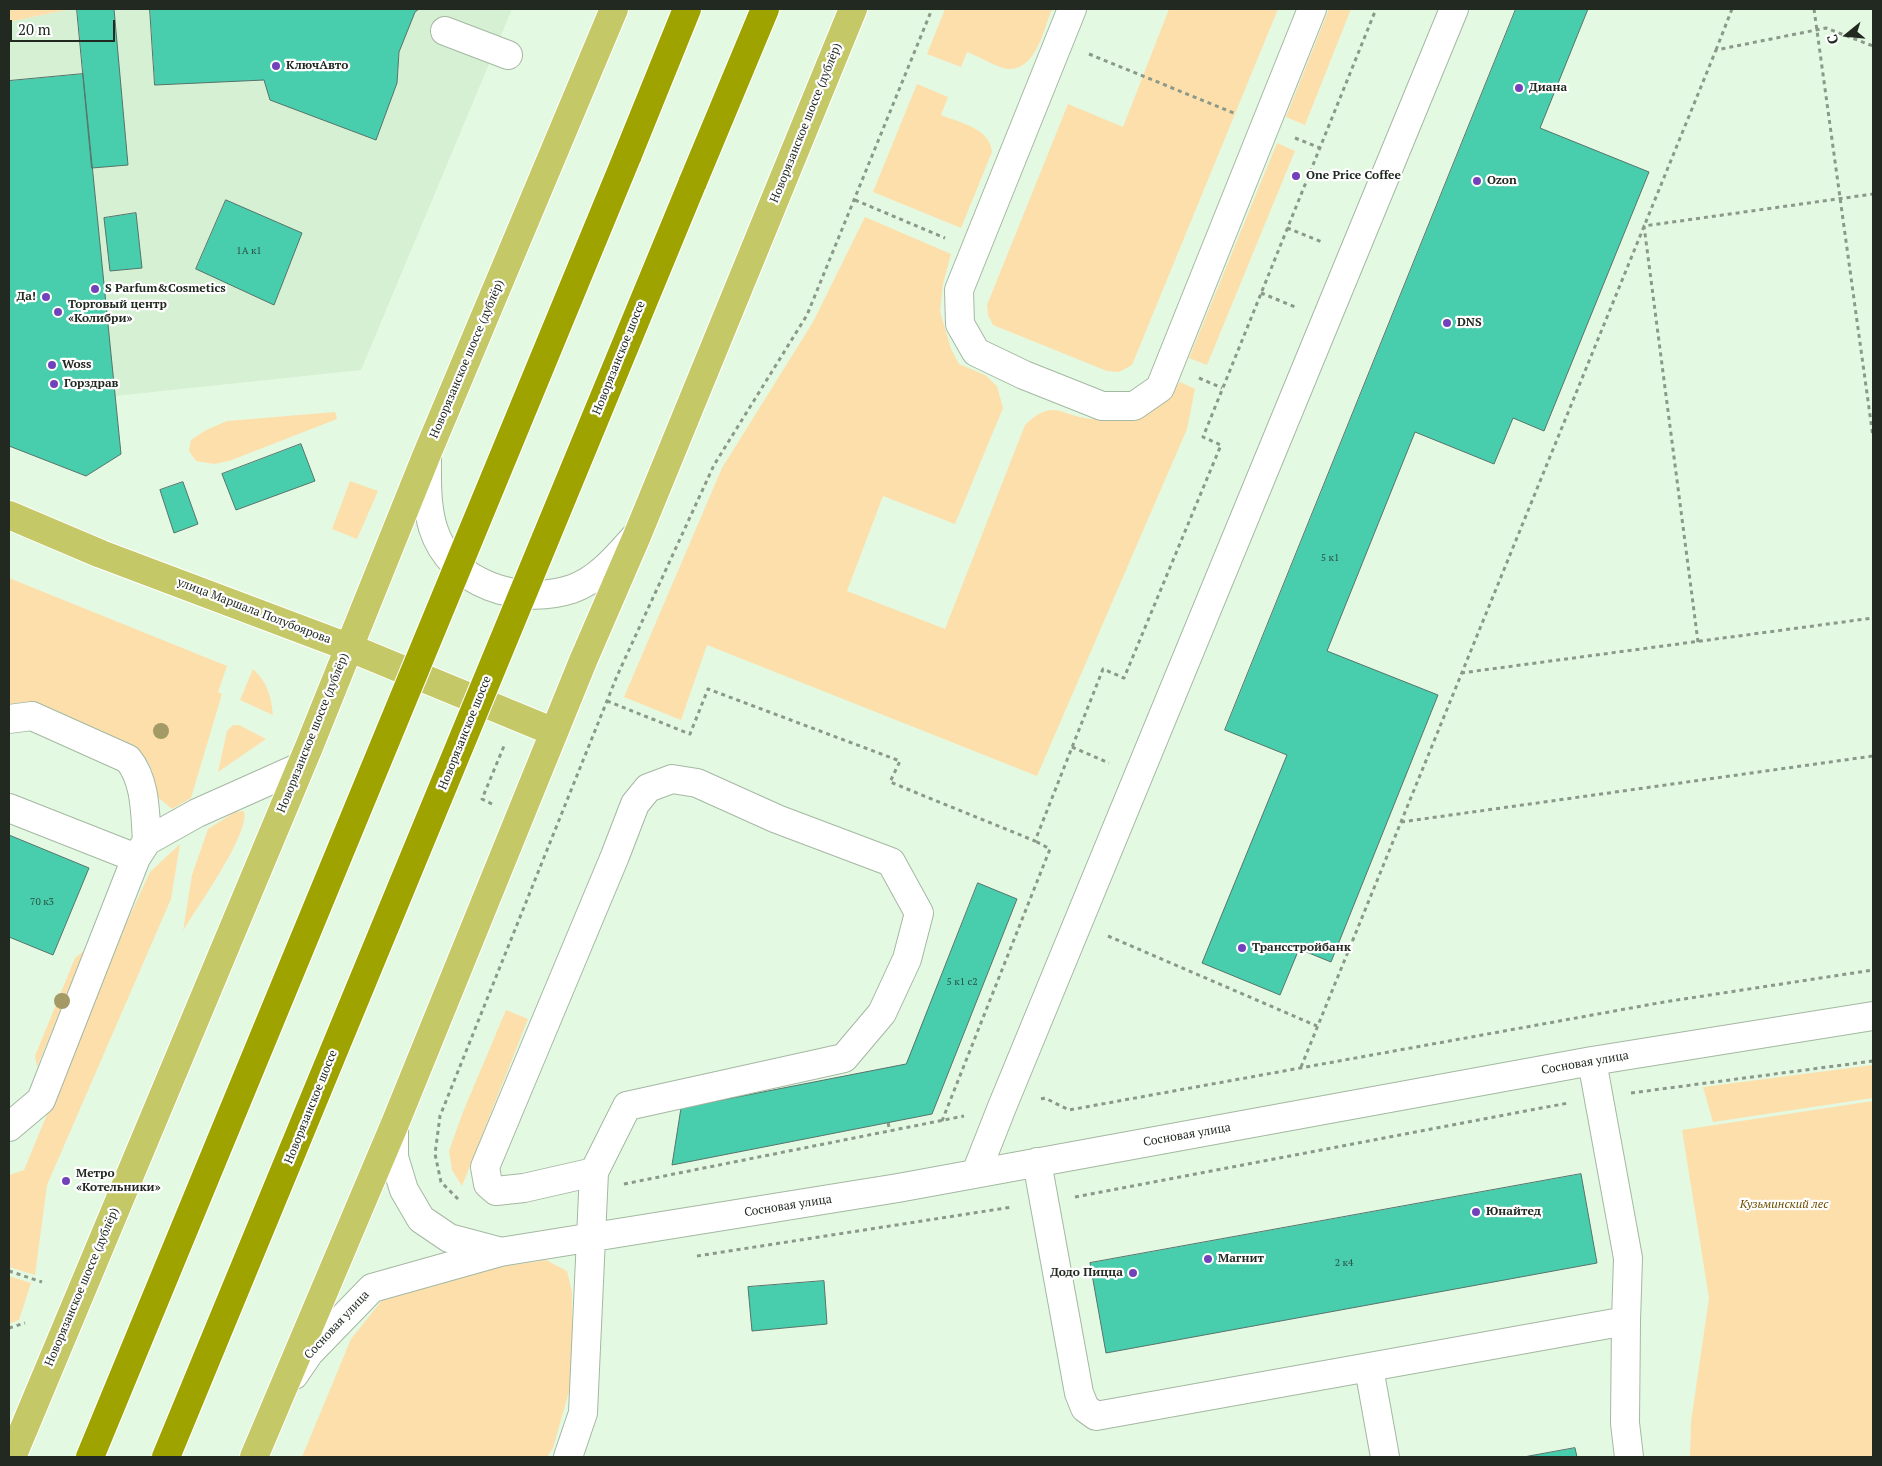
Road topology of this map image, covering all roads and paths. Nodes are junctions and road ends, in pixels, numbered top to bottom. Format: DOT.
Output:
graph roads {
  1 [pos="614,9"];
  2 [pos="687,9"];
  3 [pos="765,9"];
  4 [pos="853,9"];
  5 [pos="932,9"];
  6 [pos="1072,9"];
  7 [pos="1312,9"];
  8 [pos="1376,9"];
  9 [pos="1454,9"];
  10 [pos="1732,9"];
  11 [pos="1814,9"];
  12 [pos="1817,29"];
  13 [pos="445,31"];
  14 [pos="1873,46"];
  15 [pos="1716,50"];
  16 [pos="1084,52"];
  17 [pos="508,55"];
  18 [pos="1240,115"];
  19 [pos="1873,194"];
  20 [pos="1840,199"];
  21 [pos="855,200"];
  22 [pos="1644,226"];
  23 [pos="976,251"];
  24 [pos="1873,438"];
  25 [pos="427,454"];
  26 [pos="9,515"];
  27 [pos="637,536"];
  28 [pos="1873,618"];
  29 [pos="1698,642"];
  30 [pos="348,648"];
  31 [pos="1461,673"];
  32 [pos="607,701"];
  33 [pos="9,719"];
  34 [pos="554,732"];
  35 [pos="1873,756"];
  36 [pos="300,767"];
  37 [pos="9,808"];
  38 [pos="1401,822"];
  39 [pos="556,828"];
  40 [pos="1034,841"];
  41 [pos="142,849"];
  42 [pos="1100,933"];
  43 [pos="1873,970"];
  44 [pos="1873,1016"];
  45 [pos="1318,1026"];
  46 [pos="1873,1060"];
  47 [pos="1592,1061"];
  48 [pos="1301,1068"];
  49 [pos="1598,1098"];
  50 [pos="1002,1107"];
  51 [pos="942,1121"];
  52 [pos="888,1123"];
  53 [pos="394,1126"];
  54 [pos="9,1127"];
  55 [pos="890,1131"];
  56 [pos="1037,1162"];
  57 [pos="594,1172"];
  58 [pos="683,1173"];
  59 [pos="976,1173"];
  60 [pos="1044,1202"];
  61 [pos="592,1237"];
  62 [pos="500,1252"];
  63 [pos="697,1256"];
  64 [pos="9,1271"];
  65 [pos="42,1282"];
  66 [pos="1626,1321"];
  67 [pos="25,1323"];
  68 [pos="9,1328"];
  69 [pos="1369,1368"];
  70 [pos="278,1399"];
  71 [pos="12,1457"];
  72 [pos="90,1457"];
  73 [pos="166,1457"];
  74 [pos="254,1457"];
  75 [pos="568,1457"];
  76 [pos="1385,1457"];
  77 [pos="1629,1457"];
  1 -- 25 [label="main road, Новорязанское шоссе (дублёр)"];
  2 -- 72 [label="highway, bridge"];
  3 -- 73 [label="highway, Новорязанское шоссе, bridge"];
  4 -- 27 [label="main road, Новорязанское шоссе (дублёр)"];
  5 -- 21 [label="path"];
  6 -- 23 [label="street"];
  7 -- 23 [label="street"];
  8 -- 40 [label="path"];
  9 -- 50 [label="street"];
  10 -- 15 [label="path"];
  11 -- 12 [label="path"];
  12 -- 14 [label="path"];
  12 -- 15 [label="path"];
  12 -- 20 [label="path"];
  13 -- 17 [label="street"];
  15 -- 22 [label="path"];
  16 -- 18 [label="path"];
  19 -- 20 [label="path"];
  20 -- 22 [label="path"];
  20 -- 24 [label="path"];
  21 -- 23 [label="path"];
  21 -- 32 [label="path"];
  22 -- 29 [label="path"];
  22 -- 31 [label="path"];
  25 -- 27 [label="street"];
  25 -- 30 [label="main road, Новорязанское шоссе (дублёр)"];
  26 -- 30 [label="main road, улица Маршала Полубоярова"];
  27 -- 34 [label="main road, Новорязанское шоссе (дублёр)"];
  28 -- 29 [label="path"];
  29 -- 31 [label="path"];
  30 -- 34 [label="main road, улица Маршала Полубоярова"];
  30 -- 36 [label="main road, Новорязанское шоссе (дублёр)"];
  31 -- 38 [label="path"];
  32 -- 39 [label="path"];
  32 -- 40 [label="path"];
  33 -- 41 [label="street"];
  34 -- 53 [label="main road, Новорязанское шоссе (дублёр)"];
  35 -- 38 [label="path"];
  36 -- 41 [label="street"];
  36 -- 71 [label="main road, Новорязанское шоссе (дублёр)"];
  37 -- 41 [label="street"];
  38 -- 45 [label="path"];
  40 -- 51 [label="path"];
  41 -- 54 [label="street"];
  42 -- 45 [label="path"];
  43 -- 48 [label="path"];
  44 -- 47 [label="street, Сосновая улица"];
  45 -- 48 [label="path"];
  46 -- 49 [label="path"];
  47 -- 49 [label="street"];
  47 -- 56 [label="street, Сосновая улица"];
  48 -- 50 [label="path"];
  49 -- 60 [label="path"];
  49 -- 66 [label="street"];
  50 -- 51 [label="path"];
  50 -- 59 [label="street"];
  51 -- 55 [label="path"];
  52 -- 55 [label="path"];
  53 -- 62 [label="street, Сосновая улица"];
  53 -- 70 [label="main road, Новорязанское шоссе (дублёр)"];
  55 -- 58 [label="path"];
  56 -- 59 [label="street, Сосновая улица"];
  56 -- 60 [label="street"];
  57 -- 57 [label="street"];
  57 -- 61 [label="street"];
  59 -- 61 [label="street, Сосновая улица"];
  60 -- 63 [label="path"];
  60 -- 69 [label="street"];
  61 -- 62 [label="street, Сосновая улица"];
  61 -- 75 [label="street"];
  62 -- 70 [label="street, Сосновая улица"];
  64 -- 65 [label="path"];
  66 -- 69 [label="street"];
  66 -- 77 [label="street"];
  67 -- 68 [label="path"];
  69 -- 76 [label="street"];
  70 -- 74 [label="main road, Новорязанское шоссе (дублёр)"];
}
